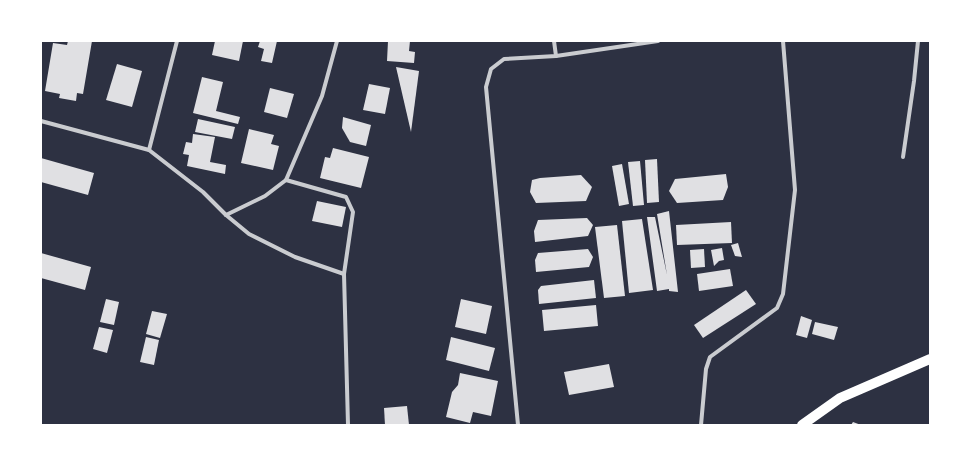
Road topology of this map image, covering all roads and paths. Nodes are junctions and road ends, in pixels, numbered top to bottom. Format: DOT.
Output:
graph roads {
  1 [pos="177,41"];
  2 [pos="337,41"];
  3 [pos="554,41"];
  4 [pos="658,41"];
  5 [pos="783,41"];
  6 [pos="918,41"];
  7 [pos="556,56"];
  8 [pos="41,121"];
  9 [pos="149,150"];
  10 [pos="903,157"];
  11 [pos="286,180"];
  12 [pos="226,215"];
  13 [pos="344,274"];
  14 [pos="930,359"];
  15 [pos="348,425"];
  16 [pos="518,425"];
  17 [pos="701,425"];
  18 [pos="802,425"];
  1 -- 9 [label="street"];
  2 -- 11 [label="street"];
  3 -- 7 [label="street"];
  4 -- 7 [label="street"];
  5 -- 17 [label="street"];
  6 -- 10 [label="street"];
  7 -- 16 [label="street"];
  8 -- 9 [label="street"];
  9 -- 12 [label="street"];
  11 -- 12 [label="street"];
  11 -- 13 [label="street"];
  12 -- 13 [label="street"];
  13 -- 15 [label="street"];
  14 -- 18 [label="main road"];
}
